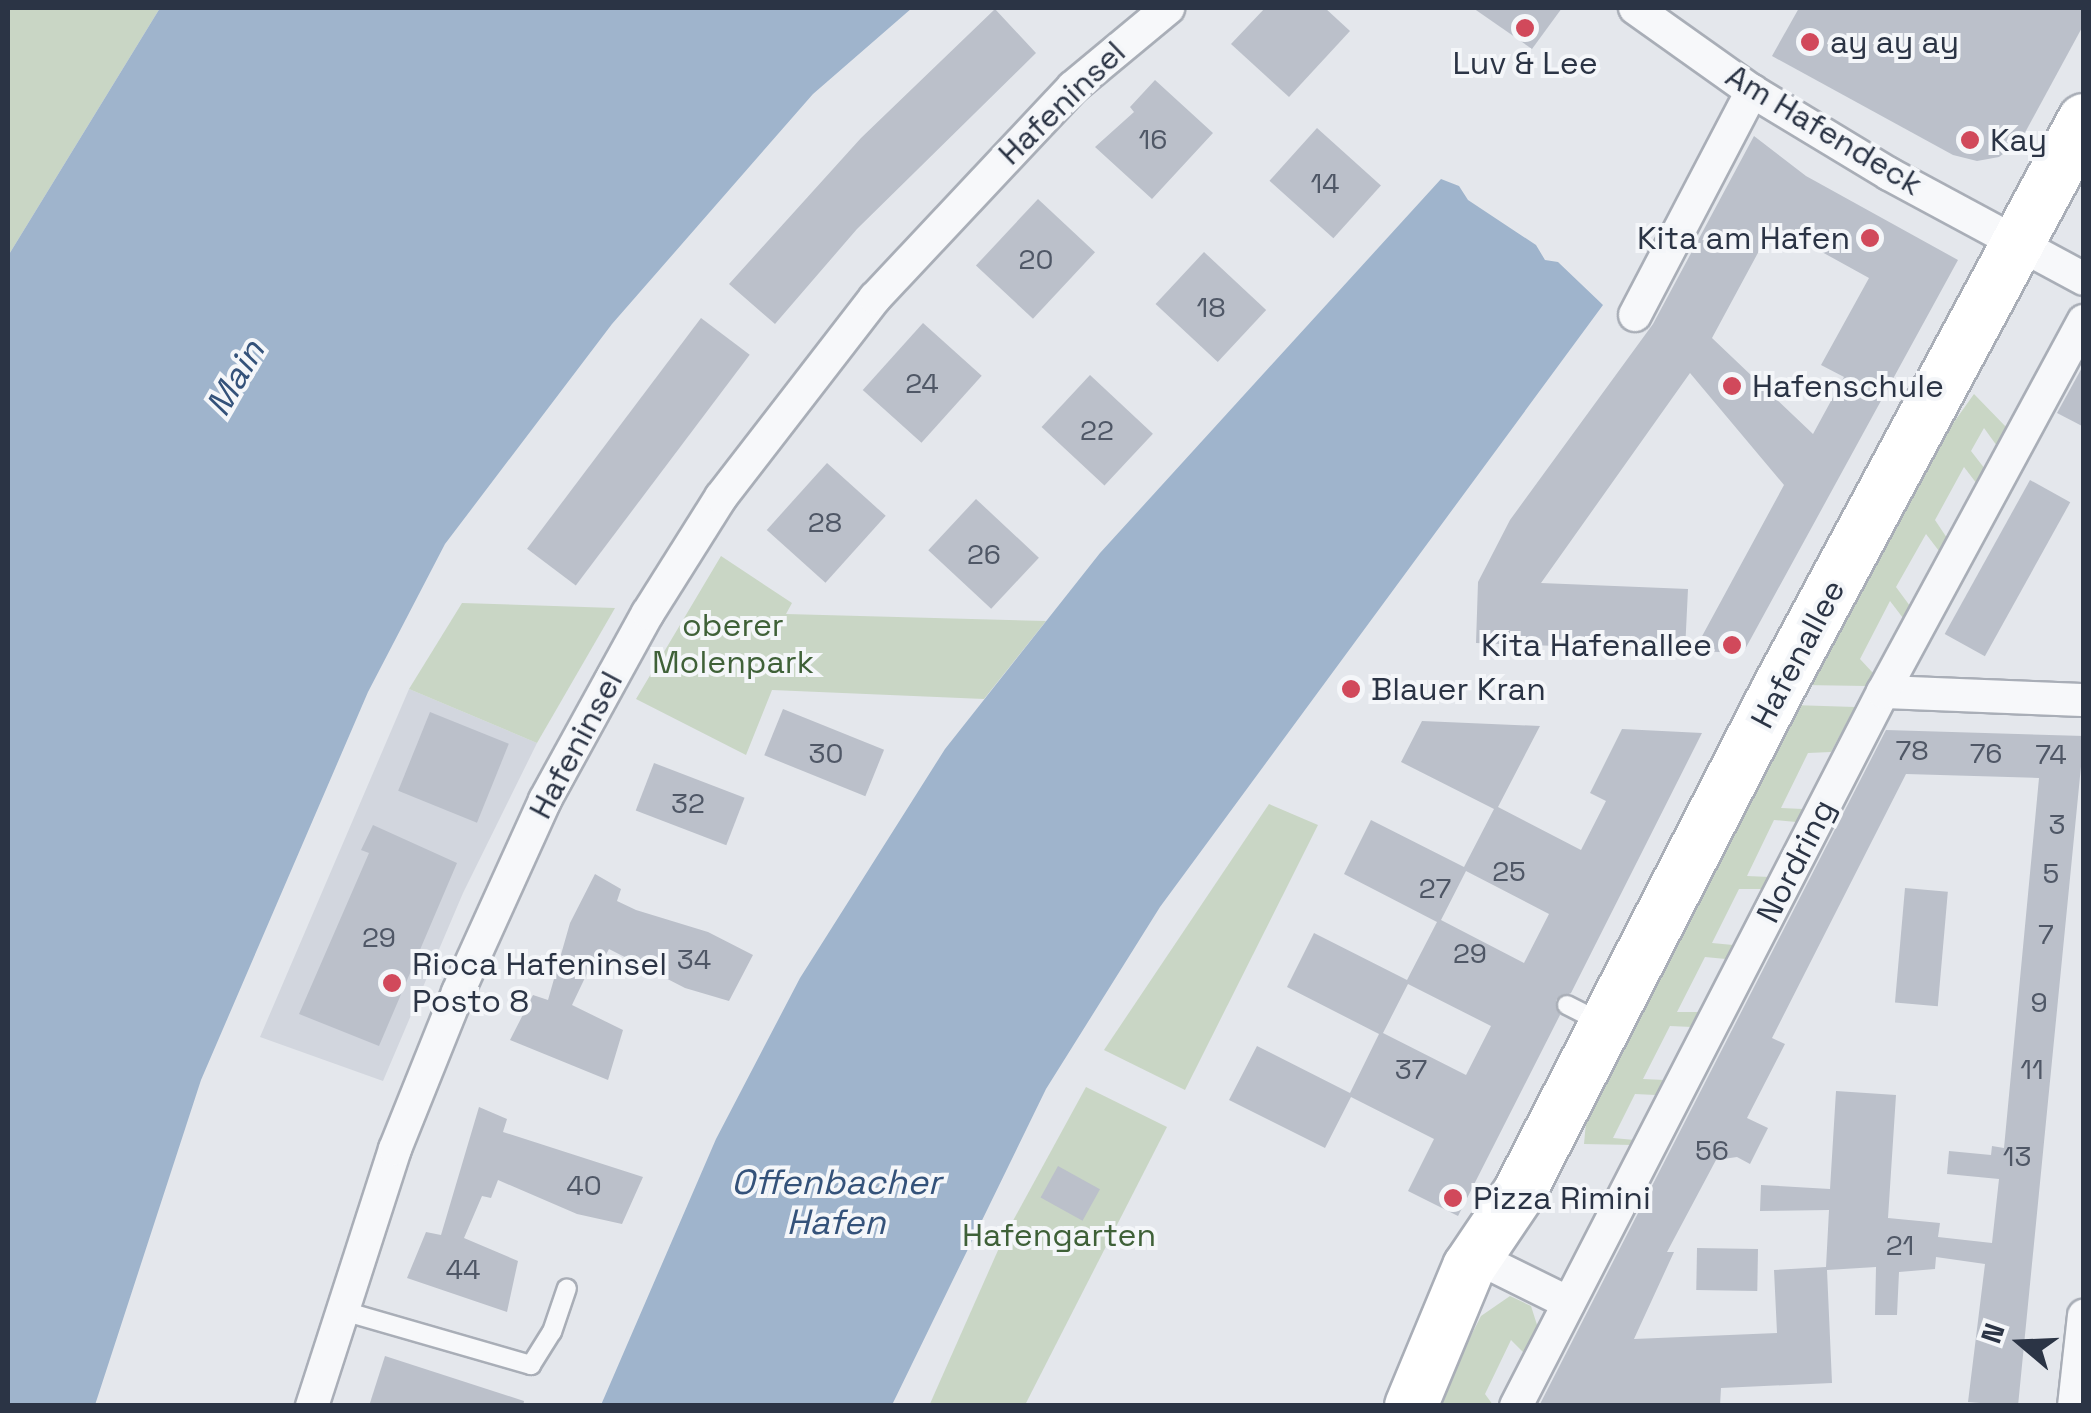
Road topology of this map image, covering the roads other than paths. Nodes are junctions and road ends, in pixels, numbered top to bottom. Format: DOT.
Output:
graph roads {
  1 [pos="1168,8"];
  2 [pos="1634,8"];
  3 [pos="1752,91"];
  4 [pos="2084,120"];
  5 [pos="2020,242"];
  6 [pos="2084,279"];
  7 [pos="1635,315"];
  8 [pos="2084,321"];
  9 [pos="1883,692"];
  10 [pos="2084,700"];
  11 [pos="1520,1192"];
  12 [pos="1496,1268"];
  13 [pos="567,1288"];
  14 [pos="1569,1303"];
  15 [pos="340,1310"];
  16 [pos="2084,1316"];
  17 [pos="1414,1400"];
  18 [pos="312,1406"];
  19 [pos="1516,1406"];
  20 [pos="2074,1406"];
  1 -- 15 [label="street, Hafeninsel"];
  2 -- 3 [label="street, Am Hafendeck"];
  3 -- 5 [label="street, Am Hafendeck"];
  3 -- 7 [label="street"];
  4 -- 5 [label="main road, Hafenallee"];
  5 -- 6 [label="street"];
  5 -- 11 [label="main road, Hafenallee"];
  8 -- 9 [label="street, Nordring"];
  9 -- 10 [label="street"];
  9 -- 14 [label="street, Nordring"];
  11 -- 12 [label="main road, Hafenallee"];
  11 -- 17 [label="main road, Hafenallee"];
  12 -- 14 [label="street"];
  12 -- 17 [label="main road, Hafenallee"];
  13 -- 15 [label="lane"];
  14 -- 19 [label="street, Nordring"];
  15 -- 18 [label="street, Hafeninsel"];
  16 -- 20 [label="street"];
}
